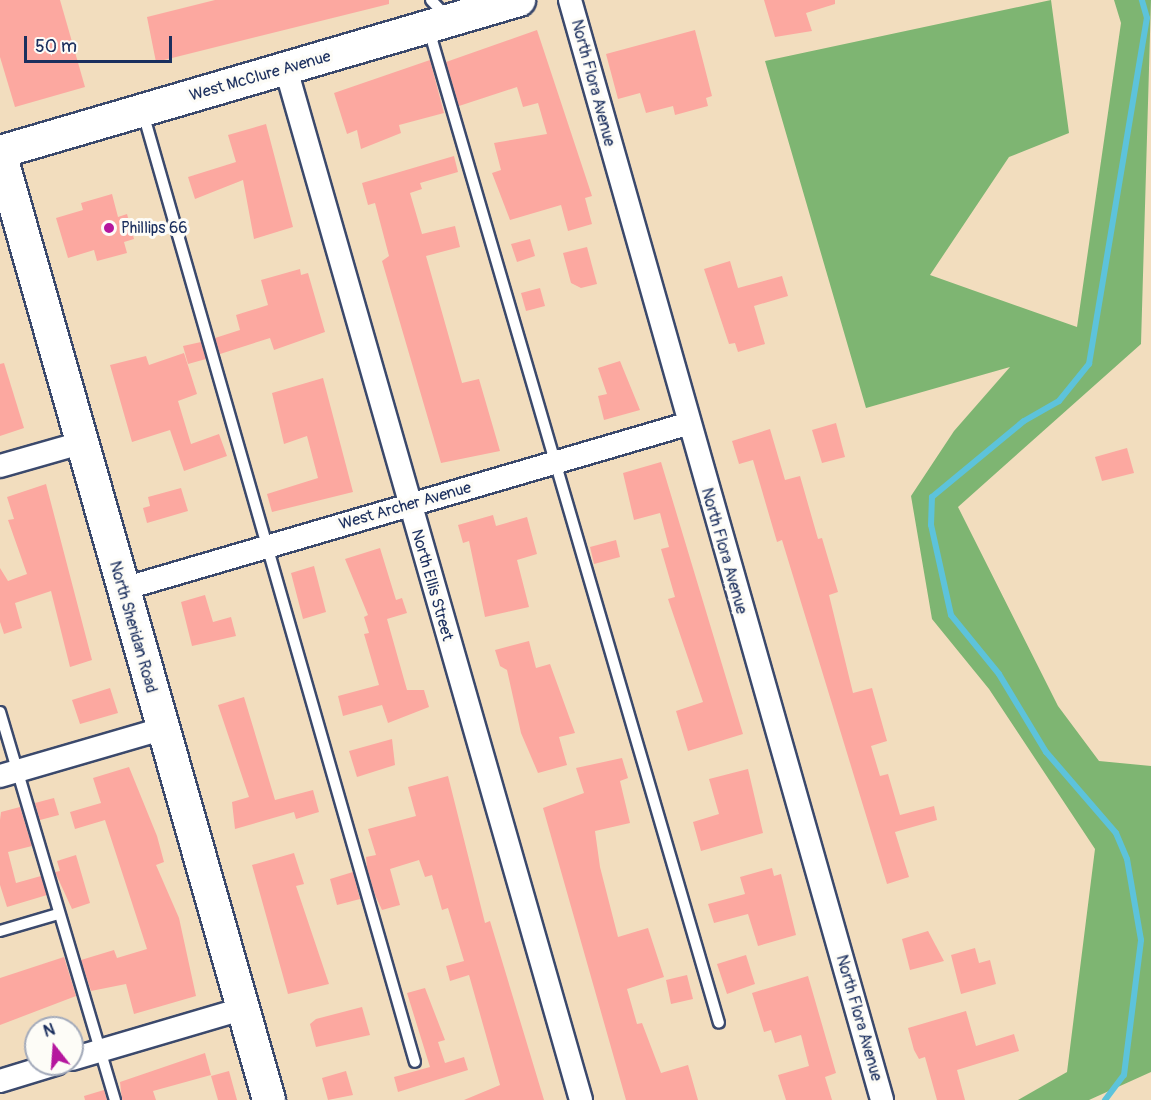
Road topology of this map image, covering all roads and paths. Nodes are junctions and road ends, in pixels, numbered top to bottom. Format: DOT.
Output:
graph roads {
  1 [pos="519,0"];
  2 [pos="570,0"];
  3 [pos="436,16"];
  4 [pos="286,69"];
  5 [pos="142,110"];
  6 [pos="0,152"];
  7 [pos="687,424"];
  8 [pos="81,443"];
  9 [pos="556,462"];
  10 [pos="0,466"];
  11 [pos="409,505"];
  12 [pos="267,547"];
  13 [pos="123,589"];
  14 [pos="0,712"];
  15 [pos="162,729"];
  16 [pos="9,773"];
  17 [pos="58,914"];
  18 [pos="0,931"];
  19 [pos="242,1008"];
  20 [pos="719,1023"];
  21 [pos="100,1051"];
  22 [pos="84,1056"];
  23 [pos="415,1062"];
  24 [pos="24,1074"];
  25 [pos="0,1081"];
  26 [pos="115,1100"];
  27 [pos="269,1100"];
  28 [pos="581,1100"];
  29 [pos="882,1100"];
  1 -- 3 [label="main road, West McClure Avenue"];
  2 -- 7 [label="street, North Flora Avenue"];
  3 -- 4 [label="main road, West McClure Avenue"];
  3 -- 9 [label="lane"];
  4 -- 5 [label="main road, West McClure Avenue"];
  4 -- 11 [label="street, North Ellis Street"];
  5 -- 6 [label="main road, West McClure Avenue"];
  5 -- 12 [label="lane"];
  6 -- 8 [label="main road, North Sheridan Road"];
  7 -- 9 [label="street, West Archer Avenue"];
  7 -- 29 [label="street, North Flora Avenue"];
  8 -- 10 [label="street"];
  8 -- 13 [label="main road, North Sheridan Road"];
  9 -- 11 [label="street, West Archer Avenue"];
  9 -- 20 [label="lane"];
  11 -- 12 [label="street, West Archer Avenue"];
  11 -- 28 [label="street, North Ellis Street"];
  12 -- 13 [label="street, West Archer Avenue"];
  12 -- 23 [label="lane"];
  13 -- 15 [label="main road, North Sheridan Road"];
  14 -- 16 [label="lane"];
  15 -- 16 [label="street"];
  15 -- 19 [label="main road, North Sheridan Road"];
  16 -- 17 [label="lane"];
  17 -- 18 [label="lane"];
  17 -- 21 [label="lane"];
  19 -- 21 [label="street"];
  19 -- 27 [label="main road, North Sheridan Road"];
  21 -- 22 [label="street"];
  21 -- 26 [label="lane"];
  24 -- 25 [label="street"];
}
